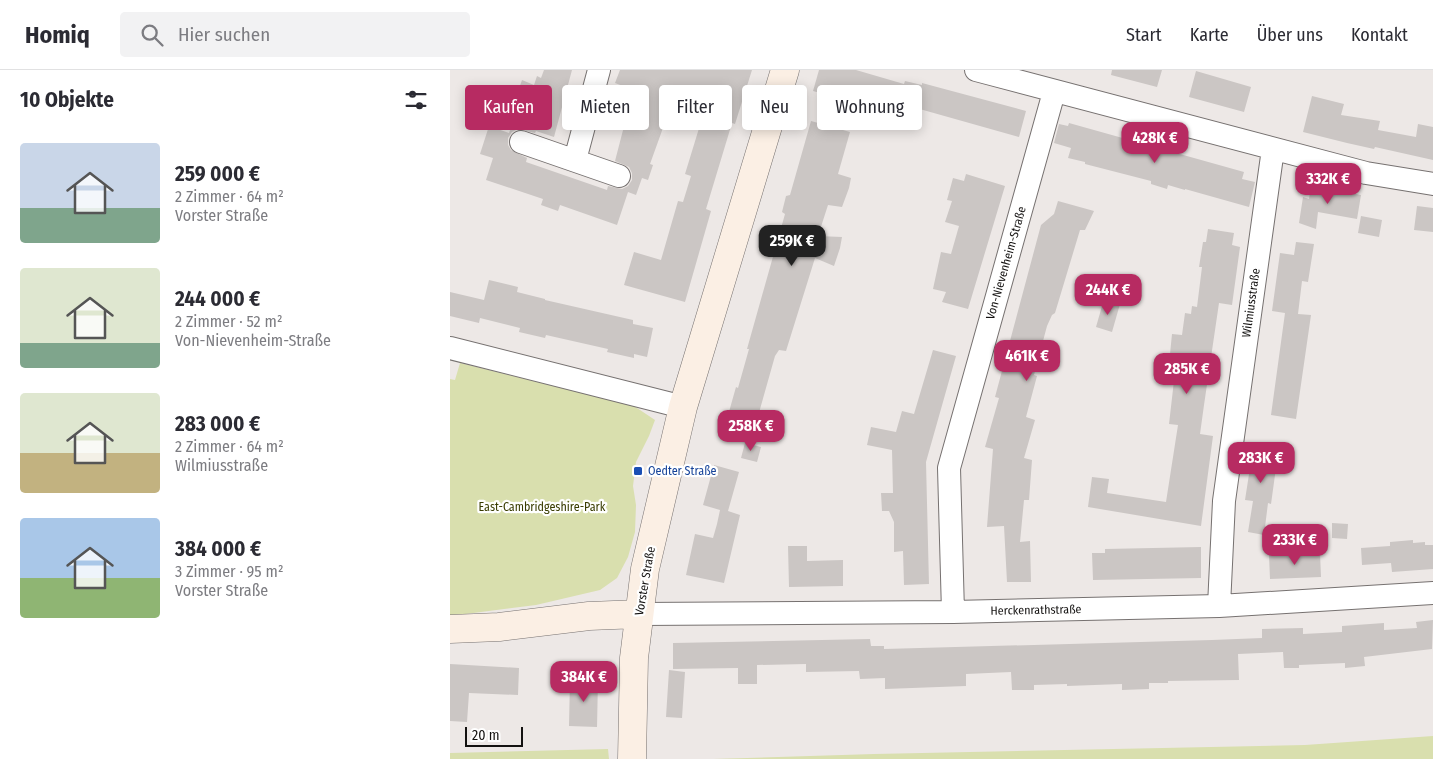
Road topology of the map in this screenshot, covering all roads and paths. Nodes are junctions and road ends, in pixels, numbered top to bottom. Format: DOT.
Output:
graph roads {
  1 [pos="599,70"];
  2 [pos="785,70"];
  3 [pos="976,70"];
  4 [pos="1054,92"];
  5 [pos="521,142"];
  6 [pos="1273,149"];
  7 [pos="574,160"];
  8 [pos="619,176"];
  9 [pos="1433,184"];
  10 [pos="450,348"];
  11 [pos="684,407"];
  12 [pos="1433,593"];
  13 [pos="1219,606"];
  14 [pos="953,612"];
  15 [pos="639,614"];
  16 [pos="450,629"];
  17 [pos="632,759"];
  1 -- 7 [label="street"];
  2 -- 11 [label="main road, Vorster Straße"];
  3 -- 4 [label="street"];
  4 -- 6 [label="street"];
  4 -- 14 [label="street, Von-Nievenheim-Straße"];
  5 -- 7 [label="street"];
  6 -- 9 [label="street"];
  6 -- 13 [label="street, Wilmiusstraße"];
  7 -- 8 [label="street"];
  10 -- 11 [label="street"];
  11 -- 15 [label="main road, Vorster Straße"];
  12 -- 13 [label="street, Herckenrathstraße"];
  13 -- 14 [label="street, Herckenrathstraße"];
  14 -- 15 [label="street, Herckenrathstraße"];
  15 -- 16 [label="main road"];
  15 -- 17 [label="main road, Vorster Straße"];
}
